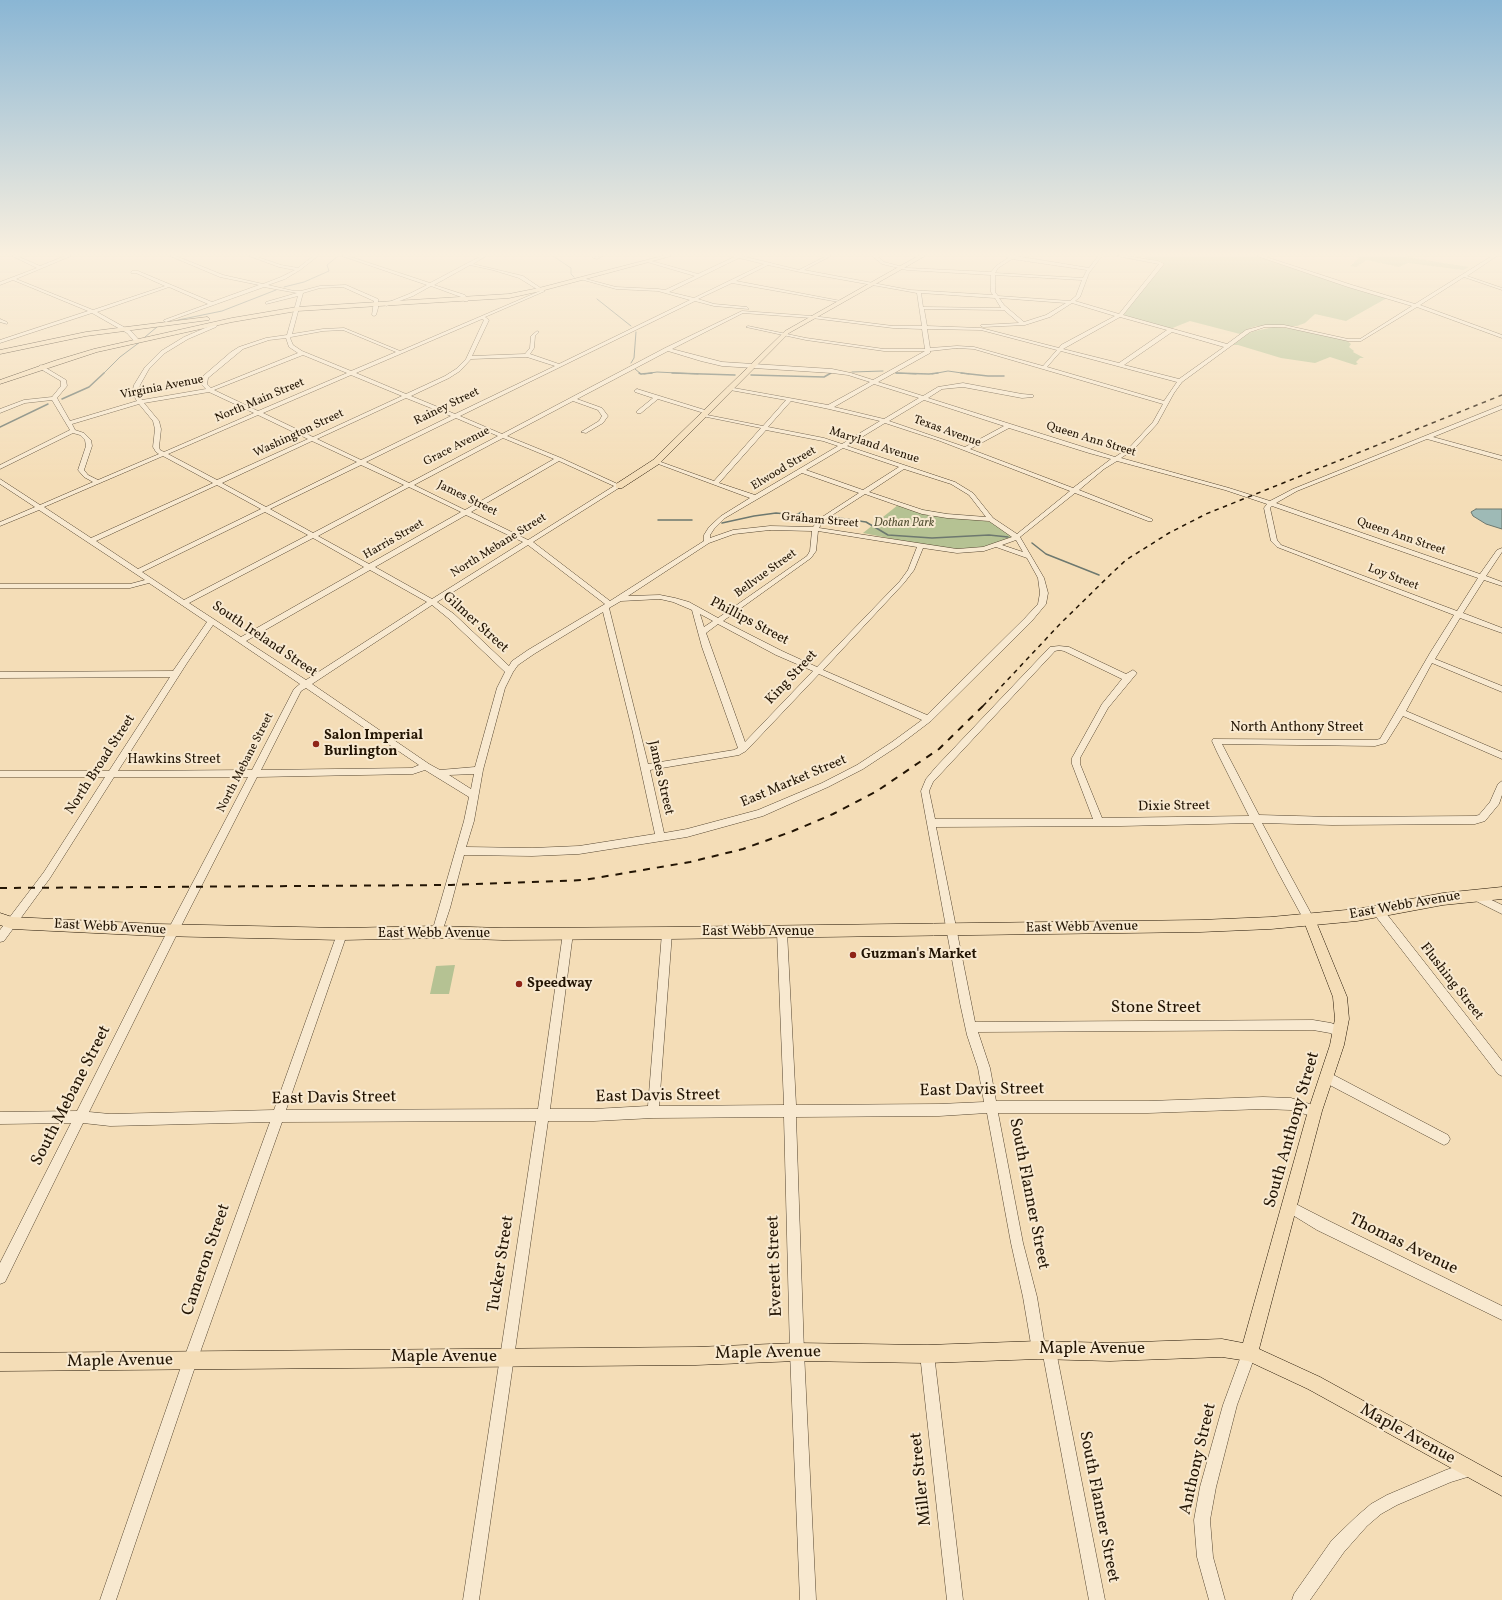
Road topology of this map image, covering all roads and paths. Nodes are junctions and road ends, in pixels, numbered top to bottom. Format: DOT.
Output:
graph roads {
  1 [pos="36,331"];
  2 [pos="112,331"];
  3 [pos="126,331"];
  4 [pos="183,331"];
  5 [pos="205,331"];
  6 [pos="291,331"];
  7 [pos="318,331"];
  8 [pos="348,331"];
  9 [pos="453,331"];
  10 [pos="482,331"];
  11 [pos="630,331"];
  12 [pos="702,331"];
  13 [pos="765,331"];
  14 [pos="791,331"];
  15 [pos="925,331"];
  16 [pos="994,331"];
  17 [pos="1092,331"];
  18 [pos="1170,331"];
  19 [pos="1173,331"];
  20 [pos="1249,331"];
  21 [pos="1308,331"];
  22 [pos="1376,331"];
  23 [pos="1485,331"];
  24 [pos="536,332"];
  25 [pos="784,335"];
  26 [pos="289,336"];
  27 [pos="1502,337"];
  28 [pos="138,341"];
  29 [pos="0,342"];
  30 [pos="1227,346"];
  31 [pos="667,349"];
  32 [pos="928,350"];
  33 [pos="1059,350"];
  34 [pos="0,352"];
  35 [pos="303,353"];
  36 [pos="401,353"];
  37 [pos="527,355"];
  38 [pos="469,358"];
  39 [pos="559,365"];
  40 [pos="1120,365"];
  41 [pos="751,366"];
  42 [pos="41,367"];
  43 [pos="1044,368"];
  44 [pos="353,373"];
  45 [pos="1180,381"];
  46 [pos="0,382"];
  47 [pos="874,382"];
  48 [pos="730,388"];
  49 [pos="210,390"];
  50 [pos="637,391"];
  51 [pos="407,396"];
  52 [pos="1031,396"];
  53 [pos="54,398"];
  54 [pos="656,398"];
  55 [pos="924,398"];
  56 [pos="572,399"];
  57 [pos="789,400"];
  58 [pos="140,402"];
  59 [pos="1166,403"];
  60 [pos="829,407"];
  61 [pos="1502,407"];
  62 [pos="0,411"];
  63 [pos="639,412"];
  64 [pos="259,413"];
  65 [pos="705,414"];
  66 [pos="455,416"];
  67 [pos="885,421"];
  68 [pos="68,423"];
  69 [pos="1008,426"];
  70 [pos="764,428"];
  71 [pos="73,430"];
  72 [pos="584,432"];
  73 [pos="503,435"];
  74 [pos="1427,437"];
  75 [pos="313,439"];
  76 [pos="842,447"];
  77 [pos="966,449"];
  78 [pos="163,454"];
  79 [pos="1502,458"];
  80 [pos="559,459"];
  81 [pos="1116,459"];
  82 [pos="361,462"];
  83 [pos="656,462"];
  84 [pos="0,467"];
  85 [pos="903,467"];
  86 [pos="802,471"];
  87 [pos="0,481"];
  88 [pos="98,482"];
  89 [pos="217,483"];
  90 [pos="715,483"];
  91 [pos="408,484"];
  92 [pos="619,486"];
  93 [pos="1074,491"];
  94 [pos="864,492"];
  95 [pos="756,498"];
  96 [pos="1271,503"];
  97 [pos="39,507"];
  98 [pos="264,509"];
  99 [pos="466,512"];
  100 [pos="991,519"];
  101 [pos="1150,520"];
  102 [pos="0,524"];
  103 [pos="815,529"];
  104 [pos="312,535"];
  105 [pos="1017,537"];
  106 [pos="91,541"];
  107 [pos="528,542"];
  108 [pos="707,542"];
  109 [pos="921,546"];
  110 [pos="998,546"];
  111 [pos="1501,550"];
  112 [pos="1030,557"];
  113 [pos="370,567"];
  114 [pos="137,572"];
  115 [pos="1482,577"];
  116 [pos="149,581"];
  117 [pos="1502,584"];
  118 [pos="0,586"];
  119 [pos="619,599"];
  120 [pos="184,602"];
  121 [pos="432,602"];
  122 [pos="607,606"];
  123 [pos="696,609"];
  124 [pos="1458,615"];
  125 [pos="211,622"];
  126 [pos="719,622"];
  127 [pos="1502,631"];
  128 [pos="702,632"];
  129 [pos="240,641"];
  130 [pos="1431,660"];
  131 [pos="817,670"];
  132 [pos="509,671"];
  133 [pos="176,674"];
  134 [pos="0,675"];
  135 [pos="305,683"];
  136 [pos="1502,689"];
  137 [pos="1401,712"];
  138 [pos="928,719"];
  139 [pos="743,749"];
  140 [pos="1502,756"];
  141 [pos="426,766"];
  142 [pos="645,768"];
  143 [pos="479,770"];
  144 [pos="254,773"];
  145 [pos="439,773"];
  146 [pos="0,774"];
  147 [pos="112,774"];
  148 [pos="1502,784"];
  149 [pos="474,796"];
  150 [pos="1498,806"];
  151 [pos="1256,819"];
  152 [pos="1099,822"];
  153 [pos="932,823"];
  154 [pos="660,838"];
  155 [pos="460,852"];
  156 [pos="1502,893"];
  157 [pos="1472,894"];
  158 [pos="1502,910"];
  159 [pos="1378,911"];
  160 [pos="1309,919"];
  161 [pos="4,922"];
  162 [pos="951,929"];
  163 [pos="173,931"];
  164 [pos="437,932"];
  165 [pos="782,932"];
  166 [pos="568,933"];
  167 [pos="667,933"];
  168 [pos="342,934"];
  169 [pos="0,938"];
  170 [pos="971,1027"];
  171 [pos="1339,1032"];
  172 [pos="1502,1070"];
  173 [pos="1326,1077"];
  174 [pos="992,1107"];
  175 [pos="790,1110"];
  176 [pos="1315,1111"];
  177 [pos="653,1112"];
  178 [pos="543,1114"];
  179 [pos="278,1116"];
  180 [pos="80,1117"];
  181 [pos="0,1118"];
  182 [pos="1444,1139"];
  183 [pos="1290,1207"];
  184 [pos="0,1277"];
  185 [pos="1502,1313"];
  186 [pos="1044,1350"];
  187 [pos="797,1352"];
  188 [pos="1249,1353"];
  189 [pos="927,1354"];
  190 [pos="506,1358"];
  191 [pos="190,1361"];
  192 [pos="0,1362"];
  193 [pos="1469,1470"];
  194 [pos="1502,1487"];
  195 [pos="108,1600"];
  196 [pos="471,1600"];
  197 [pos="808,1600"];
  198 [pos="955,1600"];
  199 [pos="1097,1600"];
  200 [pos="1217,1600"];
  201 [pos="1300,1600"];
  1 -- 29 [label="street"];
  2 -- 34 [label="main road"];
  3 -- 28 [label="street"];
  4 -- 28 [label="main road"];
  5 -- 58 [label="street"];
  6 -- 26 [label="street"];
  7 -- 26 [label="street"];
  8 -- 36 [label="street"];
  9 -- 36 [label="street, North Main Street"];
  10 -- 38 [label="street, Washington Street"];
  11 -- 39 [label="street, Rainey Street"];
  12 -- 31 [label="street, Grace Avenue"];
  13 -- 25 [label="street"];
  14 -- 25 [label="main road, North Mebane Street"];
  15 -- 32 [label="street"];
  16 -- 33 [label="street"];
  17 -- 33 [label="street"];
  18 -- 40 [label="street"];
  19 -- 30 [label="street"];
  20 -- 30 [label="street, Graham Street"];
  21 -- 22 [label="street, Graham Street"];
  23 -- 27 [label="street"];
  24 -- 37 [label="street"];
  25 -- 32 [label="street"];
  25 -- 41 [label="main road, North Mebane Street"];
  26 -- 35 [label="street"];
  26 -- 49 [label="street"];
  28 -- 42 [label="main road"];
  30 -- 45 [label="street, Graham Street"];
  31 -- 41 [label="street, Queen Ann Street"];
  31 -- 56 [label="street, Grace Avenue"];
  32 -- 43 [label="street"];
  32 -- 47 [label="street"];
  33 -- 40 [label="street"];
  33 -- 43 [label="street"];
  35 -- 44 [label="street"];
  35 -- 49 [label="street, Virginia Avenue"];
  36 -- 44 [label="street, North Main Street"];
  37 -- 38 [label="street"];
  37 -- 39 [label="street"];
  38 -- 51 [label="street, Washington Street"];
  39 -- 66 [label="street, Rainey Street"];
  40 -- 45 [label="street"];
  41 -- 47 [label="street, Queen Ann Street"];
  41 -- 48 [label="main road, North Mebane Street"];
  42 -- 46 [label="main road"];
  42 -- 53 [label="street"];
  43 -- 59 [label="street"];
  44 -- 51 [label="street"];
  44 -- 64 [label="street, North Main Street"];
  45 -- 59 [label="street, Graham Street"];
  47 -- 55 [label="street, Queen Ann Street"];
  47 -- 60 [label="street"];
  48 -- 57 [label="street, Texas Avenue"];
  48 -- 65 [label="main road, North Mebane Street"];
  49 -- 58 [label="street, Virginia Avenue"];
  49 -- 64 [label="street, James Street"];
  50 -- 54 [label="street, Maryland Avenue"];
  51 -- 66 [label="street"];
  51 -- 75 [label="street, Washington Street"];
  52 -- 55 [label="street, Elwood Street"];
  53 -- 62 [label="street"];
  53 -- 68 [label="street"];
  54 -- 63 [label="street"];
  54 -- 65 [label="street, Maryland Avenue"];
  55 -- 67 [label="street, Elwood Street"];
  55 -- 69 [label="street, Queen Ann Street"];
  56 -- 72 [label="street"];
  56 -- 73 [label="street, Grace Avenue"];
  57 -- 60 [label="street, Texas Avenue"];
  57 -- 70 [label="street"];
  58 -- 68 [label="street, Virginia Avenue"];
  58 -- 78 [label="street"];
  59 -- 81 [label="street, Graham Street"];
  60 -- 67 [label="street, Texas Avenue"];
  61 -- 74 [label="street"];
  64 -- 75 [label="street, James Street"];
  64 -- 78 [label="street, North Main Street"];
  65 -- 70 [label="street, Maryland Avenue"];
  65 -- 83 [label="main road, North Mebane Street"];
  66 -- 73 [label="street"];
  66 -- 82 [label="street, Rainey Street"];
  67 -- 76 [label="street, Elwood Street"];
  67 -- 77 [label="street, Texas Avenue"];
  68 -- 71 [label="street"];
  69 -- 77 [label="street"];
  69 -- 81 [label="street, Queen Ann Street"];
  70 -- 76 [label="street, Maryland Avenue"];
  70 -- 90 [label="street"];
  71 -- 84 [label="street"];
  71 -- 88 [label="street"];
  73 -- 80 [label="street"];
  73 -- 91 [label="street, Grace Avenue"];
  74 -- 79 [label="street"];
  74 -- 96 [label="street"];
  75 -- 82 [label="street, James Street"];
  75 -- 89 [label="street, Washington Street"];
  76 -- 85 [label="street, Maryland Avenue"];
  76 -- 86 [label="street, Elwood Street"];
  77 -- 93 [label="street, Texas Avenue"];
  78 -- 88 [label="street, North Main Street"];
  78 -- 89 [label="street, Gilmer Street"];
  80 -- 92 [label="street"];
  80 -- 99 [label="street, Harris Street"];
  81 -- 93 [label="street, Graham Street"];
  81 -- 96 [label="street, Queen Ann Street"];
  82 -- 91 [label="street, James Street"];
  82 -- 98 [label="street, Rainey Street"];
  83 -- 90 [label="street"];
  83 -- 92 [label="main road, North Mebane Street"];
  85 -- 94 [label="street"];
  85 -- 100 [label="street, Maryland Avenue"];
  86 -- 94 [label="street"];
  86 -- 95 [label="street, Elwood Street"];
  87 -- 97 [label="street, South Ireland Street"];
  88 -- 97 [label="street, North Main Street"];
  89 -- 98 [label="street, Gilmer Street"];
  89 -- 106 [label="street, Washington Street"];
  90 -- 95 [label="street"];
  91 -- 99 [label="street, James Street"];
  91 -- 104 [label="street, Grace Avenue"];
  92 -- 107 [label="street, North Mebane Street"];
  93 -- 101 [label="street, Texas Avenue"];
  93 -- 105 [label="street, Graham Street"];
  94 -- 100 [label="street"];
  94 -- 103 [label="street"];
  95 -- 108 [label="street, Elwood Street"];
  96 -- 115 [label="street, Queen Ann Street"];
  96 -- 124 [label="street, Loy Street"];
  97 -- 102 [label="street, North Main Street"];
  97 -- 106 [label="street, South Ireland Street"];
  98 -- 104 [label="street, Gilmer Street"];
  98 -- 114 [label="street, Rainey Street"];
  99 -- 107 [label="street, James Street"];
  99 -- 113 [label="street, Harris Street"];
  100 -- 105 [label="street, Maryland Avenue"];
  103 -- 108 [label="street, Graham Street"];
  103 -- 109 [label="street, Graham Street"];
  103 -- 126 [label="street, Bellvue Street"];
  104 -- 113 [label="street, Gilmer Street"];
  104 -- 120 [label="street, Grace Avenue"];
  105 -- 110 [label="street, Graham Street"];
  105 -- 112 [label="street, East Market Street"];
  106 -- 114 [label="street, South Ireland Street"];
  107 -- 121 [label="street, North Mebane Street"];
  107 -- 122 [label="street, James Street"];
  108 -- 119 [label="street, Graham Street"];
  109 -- 110 [label="street, Graham Street"];
  109 -- 131 [label="street, King Street"];
  110 -- 112 [label="street"];
  111 -- 115 [label="street"];
  112 -- 138 [label="street, East Market Street"];
  113 -- 121 [label="street, Gilmer Street"];
  113 -- 129 [label="street, Harris Street"];
  114 -- 116 [label="street, South Ireland Street"];
  115 -- 117 [label="street, Queen Ann Street"];
  115 -- 124 [label="street"];
  116 -- 118 [label="street"];
  116 -- 120 [label="street, South Ireland Street"];
  119 -- 122 [label="street, Graham Street"];
  119 -- 123 [label="street, Phillips Street"];
  120 -- 125 [label="street, South Ireland Street"];
  121 -- 132 [label="street, Gilmer Street"];
  121 -- 135 [label="street, North Mebane Street"];
  122 -- 132 [label="street, Graham Street"];
  122 -- 142 [label="street, James Street"];
  123 -- 126 [label="street, Phillips Street"];
  123 -- 128 [label="street"];
  124 -- 127 [label="street, Loy Street"];
  124 -- 130 [label="street, North Anthony Street"];
  125 -- 129 [label="street, South Ireland Street"];
  125 -- 133 [label="street, North Broad Street"];
  126 -- 128 [label="street, Bellvue Street"];
  126 -- 131 [label="street, Phillips Street"];
  128 -- 139 [label="street"];
  129 -- 135 [label="street, South Ireland Street"];
  130 -- 136 [label="street"];
  130 -- 137 [label="street, North Anthony Street"];
  131 -- 138 [label="street, Phillips Street"];
  131 -- 139 [label="street, King Street"];
  132 -- 143 [label="street, Gilmer Street"];
  133 -- 134 [label="street"];
  133 -- 147 [label="street, North Broad Street"];
  135 -- 141 [label="street, South Ireland Street"];
  135 -- 144 [label="street, North Mebane Street"];
  137 -- 140 [label="street"];
  137 -- 151 [label="street, North Anthony Street"];
  138 -- 154 [label="street, East Market Street"];
  139 -- 142 [label="street"];
  141 -- 144 [label="street, Hawkins Street"];
  141 -- 145 [label="street, South Ireland Street"];
  142 -- 154 [label="street, James Street"];
  143 -- 145 [label="street"];
  143 -- 149 [label="street, Gilmer Street"];
  144 -- 147 [label="street, Hawkins Street"];
  144 -- 163 [label="street, North Mebane Street"];
  145 -- 149 [label="street, South Ireland Street"];
  146 -- 147 [label="street, Hawkins Street"];
  147 -- 161 [label="street, North Broad Street"];
  148 -- 150 [label="street"];
  149 -- 155 [label="street, Gilmer Street"];
  150 -- 151 [label="street, Dixie Street"];
  151 -- 152 [label="street, Dixie Street"];
  151 -- 160 [label="street, North Anthony Street"];
  152 -- 153 [label="street, Dixie Street"];
  152 -- 153 [label="street, South Flanner Street"];
  153 -- 162 [label="street, South Flanner Street"];
  154 -- 155 [label="street, East Market Street"];
  155 -- 164 [label="street, Gilmer Street"];
  156 -- 157 [label="highway, East Webb Avenue"];
  157 -- 158 [label="street"];
  157 -- 159 [label="highway, East Webb Avenue"];
  159 -- 160 [label="highway, East Webb Avenue"];
  159 -- 172 [label="street, Flushing Street"];
  160 -- 162 [label="highway, East Webb Avenue"];
  160 -- 171 [label="main road, South Anthony Street"];
  161 -- 163 [label="highway, East Webb Avenue"];
  161 -- 169 [label="street, North Broad Street"];
  162 -- 165 [label="highway, East Webb Avenue"];
  162 -- 170 [label="street, South Flanner Street"];
  163 -- 168 [label="highway, East Webb Avenue"];
  163 -- 180 [label="street, South Mebane Street"];
  164 -- 166 [label="highway, East Webb Avenue"];
  164 -- 168 [label="highway, East Webb Avenue"];
  165 -- 167 [label="highway, East Webb Avenue"];
  165 -- 175 [label="street, Everett Street"];
  166 -- 167 [label="highway, East Webb Avenue"];
  166 -- 178 [label="street, Tucker Street"];
  167 -- 177 [label="street"];
  168 -- 179 [label="street, Cameron Street"];
  170 -- 171 [label="street, Stone Street"];
  170 -- 174 [label="street, South Flanner Street"];
  171 -- 173 [label="main road, South Anthony Street"];
  173 -- 176 [label="main road, South Anthony Street"];
  173 -- 182 [label="street"];
  174 -- 175 [label="street, East Davis Street"];
  174 -- 176 [label="street, East Davis Street"];
  174 -- 186 [label="street, South Flanner Street"];
  175 -- 177 [label="street, East Davis Street"];
  175 -- 187 [label="street, Everett Street"];
  176 -- 183 [label="main road, South Anthony Street"];
  177 -- 178 [label="street, East Davis Street"];
  178 -- 179 [label="street, East Davis Street"];
  178 -- 190 [label="street, Tucker Street"];
  179 -- 180 [label="street, East Davis Street"];
  179 -- 191 [label="street, Cameron Street"];
  180 -- 181 [label="street, East Davis Street"];
  180 -- 184 [label="street, South Mebane Street"];
  183 -- 185 [label="street, Thomas Avenue"];
  183 -- 188 [label="main road, South Anthony Street"];
  186 -- 188 [label="main road, Maple Avenue"];
  186 -- 189 [label="main road, Maple Avenue"];
  186 -- 199 [label="street, South Flanner Street"];
  187 -- 189 [label="main road, Maple Avenue"];
  187 -- 190 [label="main road, Maple Avenue"];
  187 -- 197 [label="street, Everett Street"];
  188 -- 193 [label="main road, Maple Avenue"];
  188 -- 200 [label="street, Anthony Street"];
  189 -- 198 [label="street, Miller Street"];
  190 -- 191 [label="main road, Maple Avenue"];
  190 -- 196 [label="street, Tucker Street"];
  191 -- 192 [label="main road, Maple Avenue"];
  191 -- 195 [label="street, Cameron Street"];
  193 -- 194 [label="main road, Maple Avenue"];
  193 -- 201 [label="street"];
}
